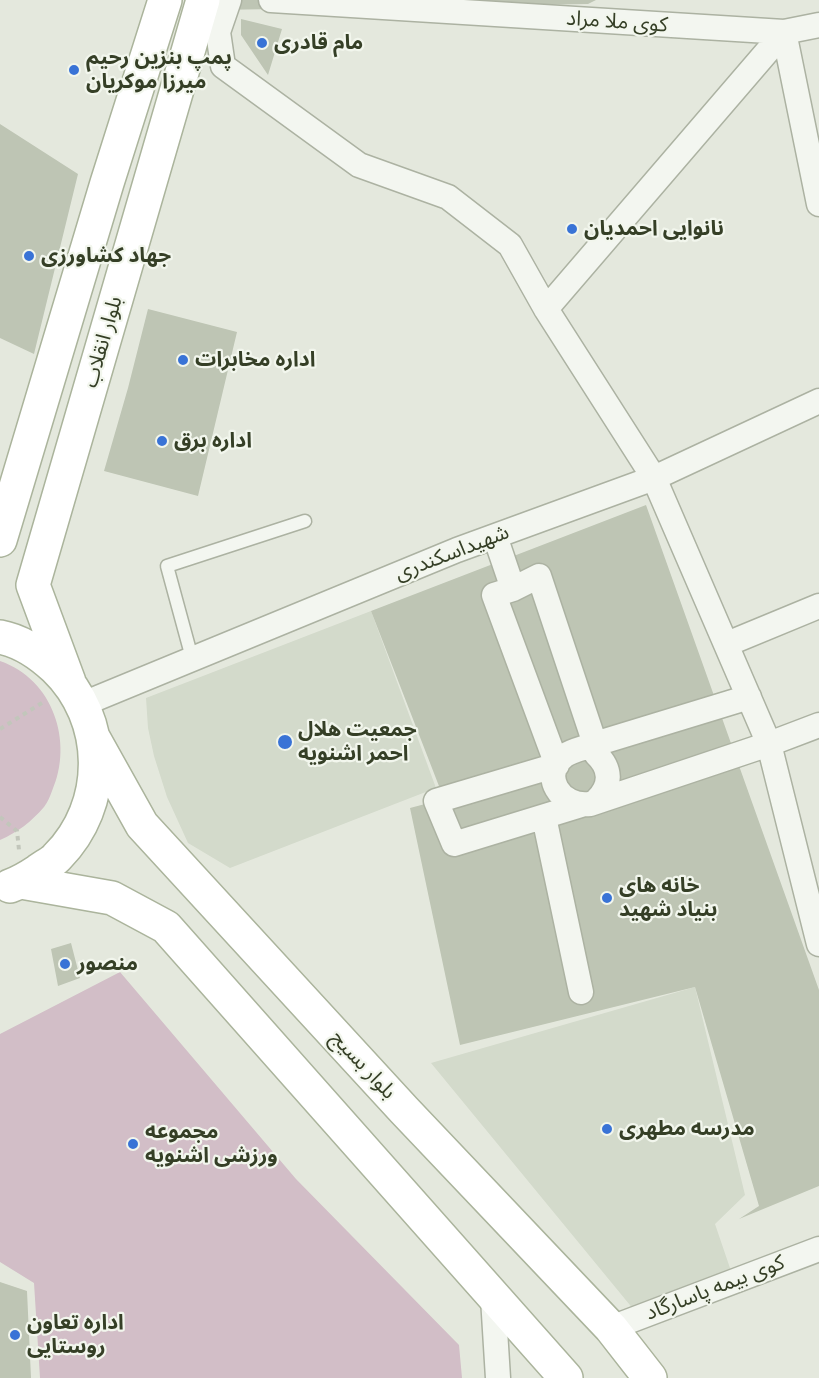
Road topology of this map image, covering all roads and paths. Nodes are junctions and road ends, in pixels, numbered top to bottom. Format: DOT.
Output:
graph roads {
  1 [pos="165,0"];
  2 [pos="203,0"];
  3 [pos="229,0"];
  4 [pos="271,0"];
  5 [pos="819,25"];
  6 [pos="784,32"];
  7 [pos="819,204"];
  8 [pos="546,309"];
  9 [pos="819,401"];
  10 [pos="654,478"];
  11 [pos="305,521"];
  12 [pos="495,536"];
  13 [pos="0,540"];
  14 [pos="513,589"];
  15 [pos="819,606"];
  16 [pos="0,637"];
  17 [pos="727,644"];
  18 [pos="192,658"];
  19 [pos="76,693"];
  20 [pos="749,697"];
  21 [pos="819,725"];
  22 [pos="0,729"];
  23 [pos="94,739"];
  24 [pos="595,744"];
  25 [pos="769,744"];
  26 [pos="557,765"];
  27 [pos="589,802"];
  28 [pos="543,816"];
  29 [pos="0,817"];
  30 [pos="812,884"];
  31 [pos="10,886"];
  32 [pos="819,944"];
  33 [pos="581,992"];
  34 [pos="819,1249"];
  35 [pos="493,1298"];
  36 [pos="611,1328"];
  37 [pos="498,1378"];
  38 [pos="566,1378"];
  39 [pos="650,1378"];
  1 -- 13 [label="main road, بلوار انقلاب"];
  2 -- 19 [label="main road, بلوار انقلاب"];
  3 -- 8 [label="street"];
  4 -- 6 [label="street, کوی ملا مراد"];
  5 -- 6 [label="street, کوی ملا مراد"];
  6 -- 7 [label="street"];
  6 -- 8 [label="street"];
  8 -- 10 [label="street"];
  9 -- 10 [label="street, شهیداسکندری"];
  10 -- 12 [label="street, شهیداسکندری"];
  10 -- 17 [label="street"];
  11 -- 18 [label="lane"];
  12 -- 14 [label="street"];
  12 -- 18 [label="street, شهیداسکندری"];
  14 -- 24 [label="street"];
  14 -- 26 [label="street"];
  15 -- 17 [label="street"];
  16 -- 19 [label="main road"];
  17 -- 20 [label="street"];
  18 -- 19 [label="street, شهیداسکندری"];
  19 -- 22 [label="path"];
  19 -- 23 [label="main road, بلوار انقلاب"];
  20 -- 24 [label="street"];
  20 -- 25 [label="street"];
  21 -- 25 [label="street"];
  23 -- 31 [label="main road"];
  23 -- 36 [label="main road, بلوار بسیج"];
  24 -- 26 [label="street"];
  24 -- 27 [label="street"];
  25 -- 27 [label="street"];
  25 -- 30 [label="street"];
  26 -- 27 [label="street"];
  26 -- 28 [label="street"];
  27 -- 28 [label="street"];
  28 -- 33 [label="street"];
  29 -- 31 [label="path"];
  30 -- 32 [label="street"];
  31 -- 35 [label="main road"];
  34 -- 36 [label="street, کوی بیمه پاسارگاد"];
  35 -- 37 [label="street"];
  35 -- 38 [label="main road"];
  36 -- 39 [label="main road, بلوار بسیج"];
}
